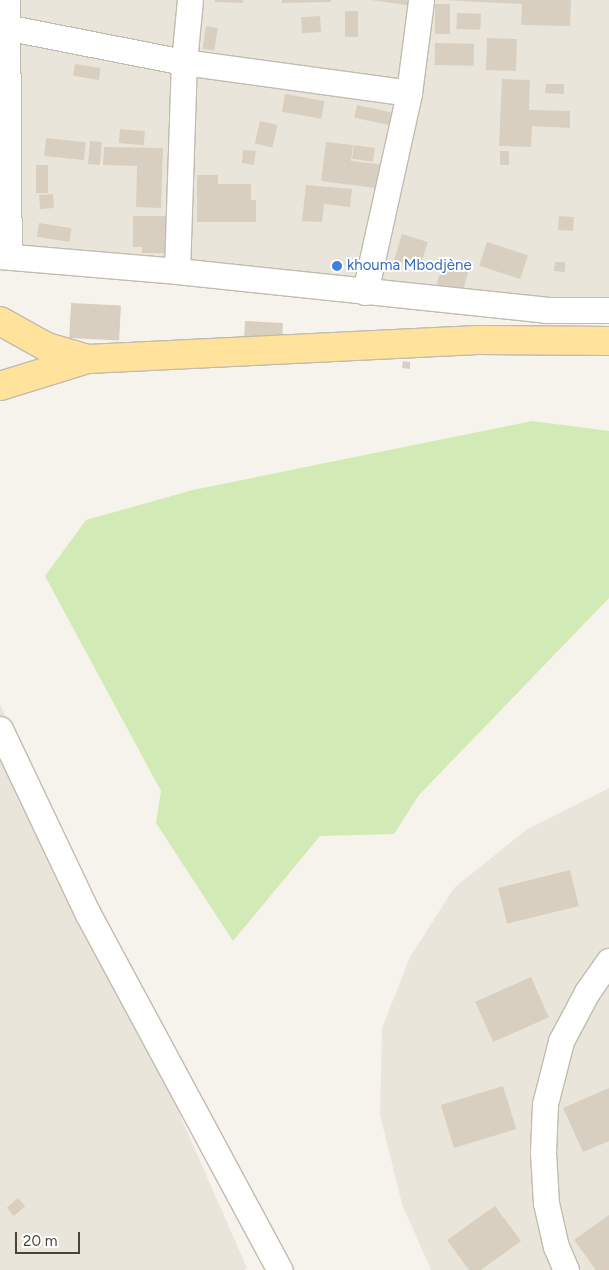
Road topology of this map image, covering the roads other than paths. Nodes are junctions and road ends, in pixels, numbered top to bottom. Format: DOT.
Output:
graph roads {
  1 [pos="6,0"];
  2 [pos="190,0"];
  3 [pos="421,0"];
  4 [pos="3,26"];
  5 [pos="184,62"];
  6 [pos="409,93"];
  7 [pos="4,256"];
  8 [pos="177,271"];
  9 [pos="365,292"];
  10 [pos="609,310"];
  11 [pos="0,321"];
  12 [pos="609,341"];
  13 [pos="88,359"];
  14 [pos="0,386"];
  15 [pos="0,729"];
  16 [pos="609,960"];
  17 [pos="279,1269"];
  18 [pos="566,1270"];
  1 -- 4 [label="street"];
  2 -- 5 [label="street"];
  3 -- 6 [label="street"];
  4 -- 5 [label="street"];
  4 -- 7 [label="street"];
  5 -- 6 [label="street"];
  5 -- 8 [label="street"];
  6 -- 9 [label="street"];
  7 -- 8 [label="street"];
  8 -- 9 [label="street"];
  9 -- 10 [label="street"];
  11 -- 13 [label="main road"];
  12 -- 13 [label="main road"];
  13 -- 14 [label="main road"];
  15 -- 17 [label="street"];
  16 -- 18 [label="street"];
}
